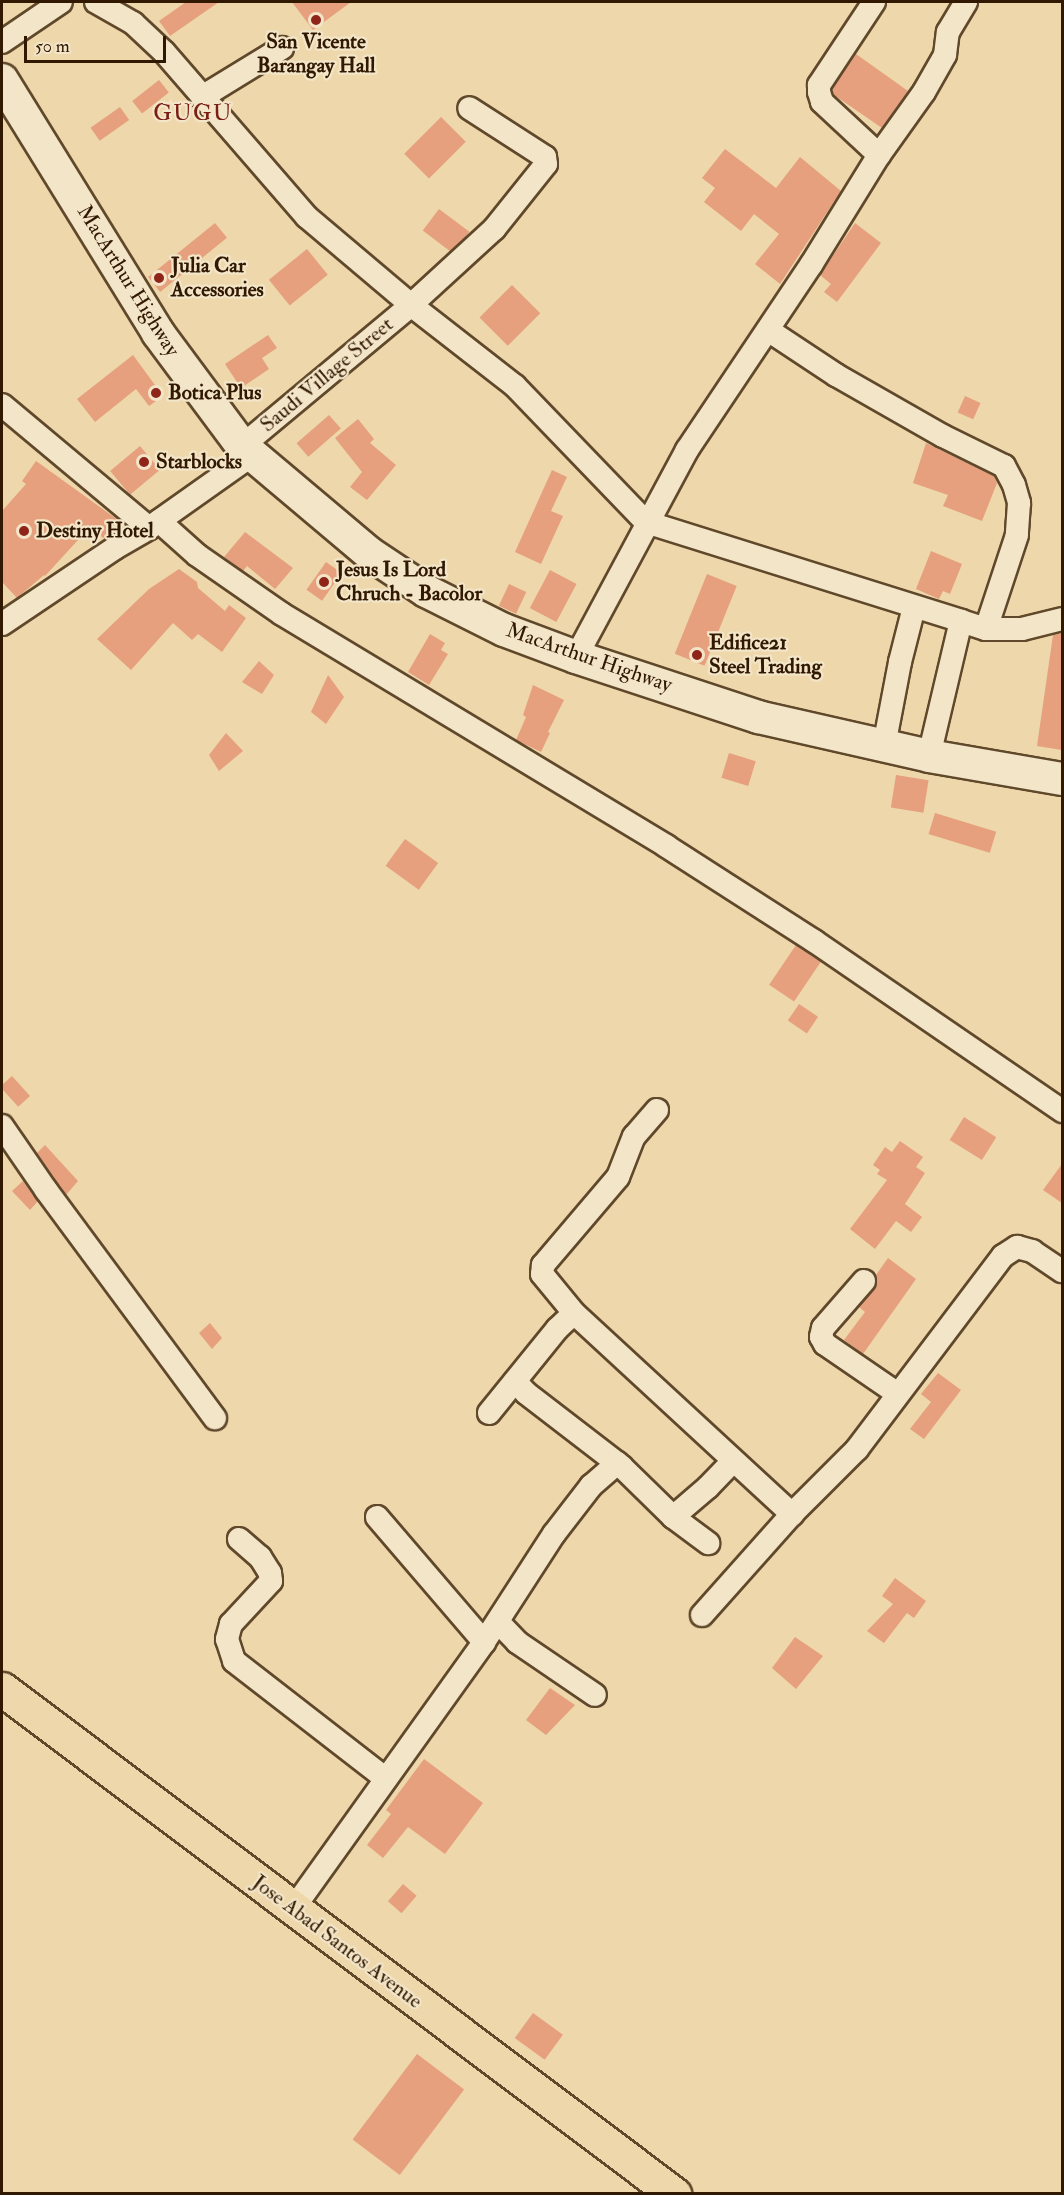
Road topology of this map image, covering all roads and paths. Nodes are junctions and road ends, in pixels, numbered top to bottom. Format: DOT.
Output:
graph roads {
  1 [pos="61,2"];
  2 [pos="96,2"];
  3 [pos="874,2"];
  4 [pos="966,2"];
  5 [pos="2,42"];
  6 [pos="282,48"];
  7 [pos="2,80"];
  8 [pos="202,98"];
  9 [pos="469,108"];
  10 [pos="879,155"];
  11 [pos="411,305"];
  12 [pos="768,330"];
  13 [pos="2,405"];
  14 [pos="247,450"];
  15 [pos="646,522"];
  16 [pos="154,525"];
  17 [pos="914,607"];
  18 [pos="1062,620"];
  19 [pos="961,621"];
  20 [pos="2,624"];
  21 [pos="986,629"];
  22 [pos="576,657"];
  23 [pos="884,746"];
  24 [pos="928,756"];
  25 [pos="1062,779"];
  26 [pos="657,1110"];
  27 [pos="1062,1111"];
  28 [pos="2,1126"];
  29 [pos="1062,1271"];
  30 [pos="864,1281"];
  31 [pos="574,1313"];
  32 [pos="515,1381"];
  33 [pos="898,1394"];
  34 [pos="489,1413"];
  35 [pos="215,1418"];
  36 [pos="733,1461"];
  37 [pos="617,1463"];
  38 [pos="792,1514"];
  39 [pos="377,1517"];
  40 [pos="673,1517"];
  41 [pos="239,1539"];
  42 [pos="708,1543"];
  43 [pos="702,1615"];
  44 [pos="498,1622"];
  45 [pos="484,1642"];
  46 [pos="2,1689"];
  47 [pos="595,1695"];
  48 [pos="386,1779"];
  49 [pos="293,1909"];
  50 [pos="674,2193"];
  1 -- 5 [label="street"];
  2 -- 8 [label="street"];
  3 -- 10 [label="street"];
  4 -- 10 [label="street"];
  6 -- 8 [label="street"];
  7 -- 14 [label="main road, MacArthur Highway"];
  8 -- 11 [label="street"];
  9 -- 11 [label="street, Saudi Village Street"];
  10 -- 12 [label="street"];
  11 -- 14 [label="street, Saudi Village Street"];
  11 -- 15 [label="street"];
  12 -- 15 [label="street"];
  12 -- 21 [label="street"];
  13 -- 16 [label="street"];
  14 -- 16 [label="street, Saudi Village Street"];
  14 -- 22 [label="main road, MacArthur Highway"];
  15 -- 17 [label="street"];
  15 -- 22 [label="street"];
  16 -- 20 [label="street, Saudi Village Street"];
  16 -- 27 [label="street"];
  17 -- 19 [label="street"];
  17 -- 23 [label="street"];
  18 -- 21 [label="street"];
  19 -- 21 [label="street"];
  19 -- 24 [label="street"];
  22 -- 23 [label="main road, MacArthur Highway"];
  23 -- 24 [label="main road, MacArthur Highway"];
  24 -- 25 [label="main road, MacArthur Highway"];
  26 -- 31 [label="street"];
  28 -- 35 [label="street"];
  29 -- 33 [label="street"];
  30 -- 33 [label="street"];
  31 -- 32 [label="street"];
  31 -- 36 [label="street"];
  32 -- 34 [label="street"];
  32 -- 37 [label="street"];
  33 -- 38 [label="street"];
  36 -- 38 [label="street"];
  36 -- 40 [label="street"];
  37 -- 40 [label="street"];
  37 -- 44 [label="street"];
  38 -- 43 [label="street"];
  39 -- 45 [label="street"];
  40 -- 42 [label="street"];
  41 -- 48 [label="street"];
  44 -- 45 [label="street"];
  44 -- 47 [label="street"];
  45 -- 48 [label="street"];
  46 -- 49 [label="highway, Jose Abad Santos Avenue"];
  48 -- 49 [label="street"];
  49 -- 50 [label="highway, Jose Abad Santos Avenue"];
}
